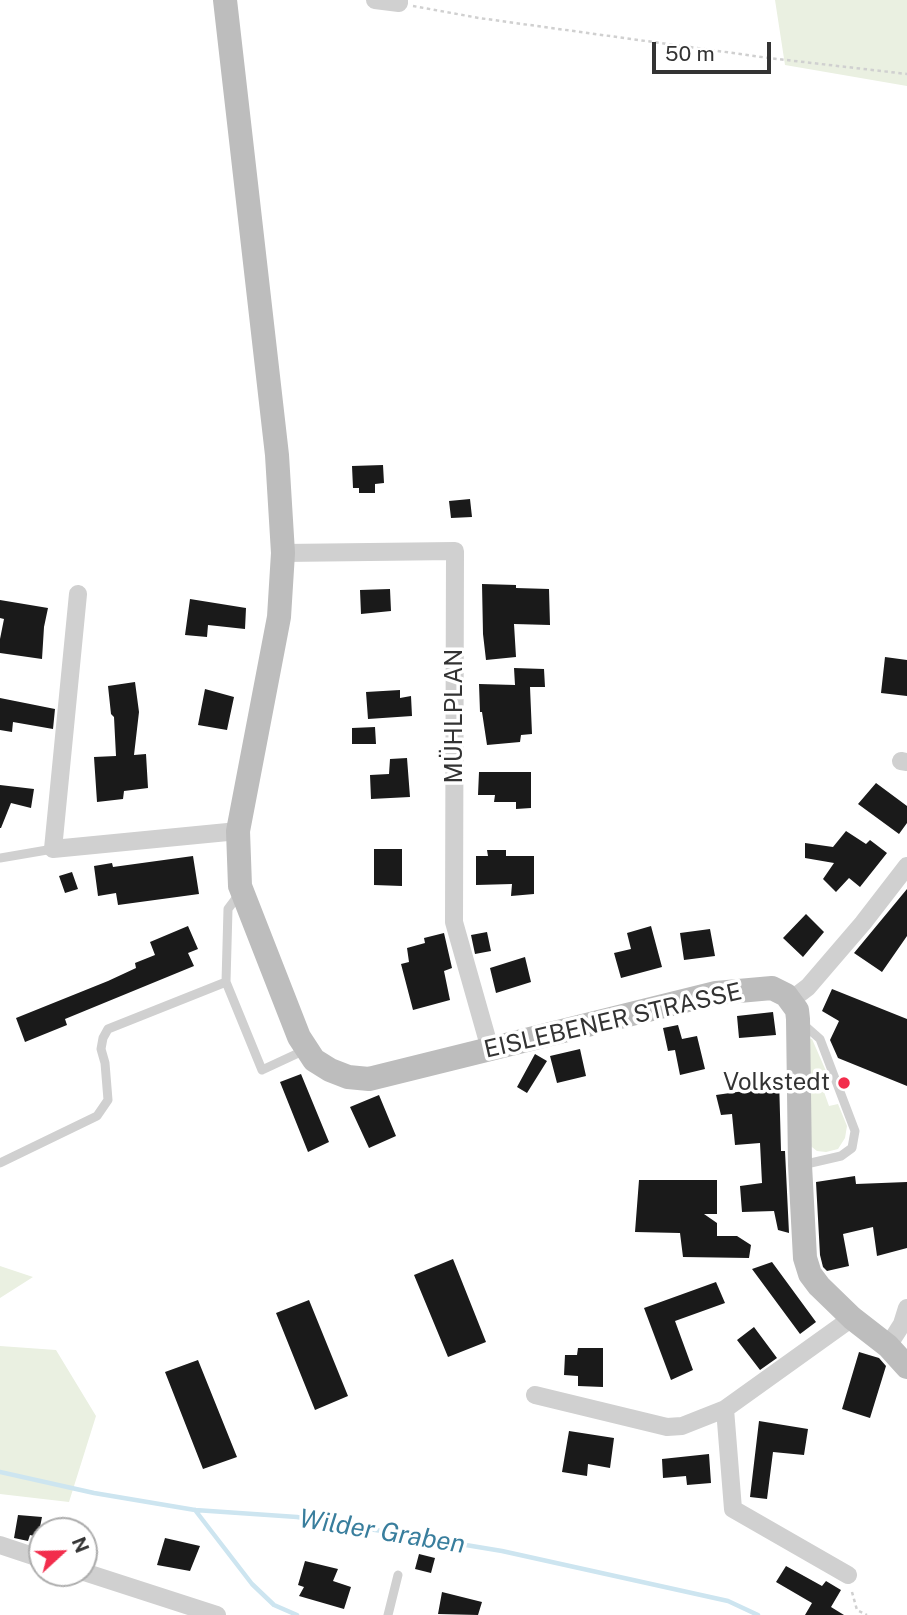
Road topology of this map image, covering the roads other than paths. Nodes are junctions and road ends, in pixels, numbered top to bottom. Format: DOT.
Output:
graph roads {
  1 [pos="225,0"];
  2 [pos="375,0"];
  3 [pos="399,2"];
  4 [pos="283,553"];
  5 [pos="78,594"];
  6 [pos="238,831"];
  7 [pos="53,849"];
  8 [pos="0,858"];
  9 [pos="907,866"];
  10 [pos="241,891"];
  11 [pos="226,982"];
  12 [pos="794,1009"];
  13 [pos="307,1049"];
  14 [pos="490,1049"];
  15 [pos="0,1163"];
  16 [pos="800,1165"];
  17 [pos="852,1318"];
  18 [pos="905,1319"];
  19 [pos="888,1346"];
  20 [pos="907,1367"];
  21 [pos="535,1395"];
  22 [pos="725,1409"];
  23 [pos="0,1545"];
  24 [pos="28,1554"];
  25 [pos="398,1575"];
  26 [pos="848,1575"];
  27 [pos="98,1577"];
  28 [pos="217,1615"];
  29 [pos="388,1615"];
  1 -- 4 [label="main road, EISLEBENER STRASSE"];
  2 -- 3 [label="street"];
  4 -- 6 [label="main road, EISLEBENER STRASSE"];
  4 -- 14 [label="street, MÜHLPLAN"];
  5 -- 7 [label="street"];
  6 -- 7 [label="street"];
  6 -- 10 [label="main road, EISLEBENER STRASSE"];
  7 -- 8 [label="lane"];
  9 -- 12 [label="street"];
  10 -- 11 [label="lane"];
  10 -- 13 [label="main road, EISLEBENER STRASSE"];
  11 -- 13 [label="lane"];
  11 -- 15 [label="lane"];
  12 -- 14 [label="main road, EISLEBENER STRASSE"];
  12 -- 16 [label="main road"];
  12 -- 16 [label="lane"];
  13 -- 14 [label="main road, EISLEBENER STRASSE"];
  16 -- 17 [label="main road"];
  17 -- 19 [label="main road"];
  17 -- 22 [label="street"];
  18 -- 19 [label="street"];
  19 -- 20 [label="main road"];
  21 -- 22 [label="street"];
  22 -- 26 [label="street"];
  23 -- 24 [label="street"];
  25 -- 29 [label="lane"];
  27 -- 28 [label="street"];
}
